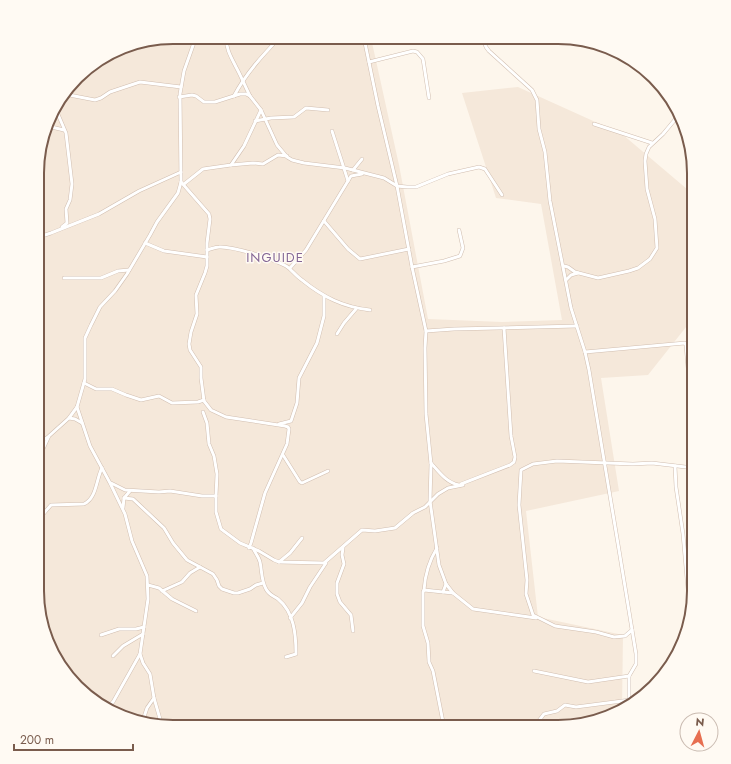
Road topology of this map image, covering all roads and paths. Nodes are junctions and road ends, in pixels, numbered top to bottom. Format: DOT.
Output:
graph roads {
  1 [pos="194,44"];
  2 [pos="226,44"];
  3 [pos="273,44"];
  4 [pos="365,44"];
  5 [pos="485,44"];
  6 [pos="369,62"];
  7 [pos="242,80"];
  8 [pos="181,87"];
  9 [pos="70,95"];
  10 [pos="234,96"];
  11 [pos="250,96"];
  12 [pos="180,97"];
  13 [pos="429,98"];
  14 [pos="261,110"];
  15 [pos="328,110"];
  16 [pos="58,114"];
  17 [pos="675,119"];
  18 [pos="266,120"];
  19 [pos="256,122"];
  20 [pos="594,124"];
  21 [pos="52,127"];
  22 [pos="64,130"];
  23 [pos="332,131"];
  24 [pos="652,143"];
  25 [pos="287,156"];
  26 [pos="362,160"];
  27 [pos="231,165"];
  28 [pos="345,168"];
  29 [pos="353,170"];
  30 [pos="181,172"];
  31 [pos="364,174"];
  32 [pos="348,181"];
  33 [pos="182,183"];
  34 [pos="397,186"];
  35 [pos="502,195"];
  36 [pos="324,221"];
  37 [pos="60,230"];
  38 [pos="459,230"];
  39 [pos="44,235"];
  40 [pos="145,243"];
  41 [pos="409,249"];
  42 [pos="207,250"];
  43 [pos="207,257"];
  44 [pos="564,266"];
  45 [pos="412,267"];
  46 [pos="290,268"];
  47 [pos="129,270"];
  48 [pos="580,272"];
  49 [pos="64,278"];
  50 [pos="566,280"];
  51 [pos="324,296"];
  52 [pos="356,309"];
  53 [pos="370,310"];
  54 [pos="577,326"];
  55 [pos="504,328"];
  56 [pos="426,331"];
  57 [pos="337,334"];
  58 [pos="585,352"];
  59 [pos="687,357"];
  60 [pos="84,383"];
  61 [pos="204,400"];
  62 [pos="77,407"];
  63 [pos="203,412"];
  64 [pos="69,418"];
  65 [pos="82,423"];
  66 [pos="276,424"];
  67 [pos="49,436"];
  68 [pos="44,440"];
  69 [pos="44,447"];
  70 [pos="283,455"];
  71 [pos="430,461"];
  72 [pos="604,463"];
  73 [pos="675,466"];
  74 [pos="687,467"];
  75 [pos="102,468"];
  76 [pos="328,471"];
  77 [pos="110,483"];
  78 [pos="459,485"];
  79 [pos="130,490"];
  80 [pos="216,496"];
  81 [pos="124,498"];
  82 [pos="430,501"];
  83 [pos="123,510"];
  84 [pos="44,513"];
  85 [pos="302,538"];
  86 [pos="438,547"];
  87 [pos="251,548"];
  88 [pos="343,548"];
  89 [pos="279,562"];
  90 [pos="326,562"];
  91 [pos="200,567"];
  92 [pos="687,579"];
  93 [pos="263,583"];
  94 [pos="446,584"];
  95 [pos="148,585"];
  96 [pos="424,590"];
  97 [pos="162,591"];
  98 [pos="442,592"];
  99 [pos="453,593"];
  100 [pos="196,611"];
  101 [pos="290,618"];
  102 [pos="537,619"];
  103 [pos="144,627"];
  104 [pos="632,630"];
  105 [pos="353,631"];
  106 [pos="143,634"];
  107 [pos="101,635"];
  108 [pos="140,654"];
  109 [pos="113,656"];
  110 [pos="286,657"];
  111 [pos="534,671"];
  112 [pos="629,676"];
  113 [pos="154,698"];
  114 [pos="630,698"];
  115 [pos="626,701"];
  116 [pos="111,704"];
  117 [pos="144,717"];
  118 [pos="160,720"];
  119 [pos="443,720"];
  120 [pos="539,720"];
  1 -- 8 [label="street"];
  2 -- 7 [label="street"];
  3 -- 7 [label="street"];
  4 -- 6 [label="street"];
  5 -- 44 [label="street"];
  6 -- 13 [label="street"];
  6 -- 34 [label="street"];
  7 -- 10 [label="street"];
  7 -- 11 [label="street"];
  8 -- 9 [label="street"];
  8 -- 12 [label="street"];
  10 -- 11 [label="street"];
  10 -- 12 [label="street"];
  11 -- 14 [label="street"];
  12 -- 30 [label="street"];
  14 -- 18 [label="street"];
  14 -- 19 [label="street"];
  15 -- 18 [label="street"];
  16 -- 22 [label="street"];
  17 -- 24 [label="street"];
  18 -- 19 [label="street"];
  18 -- 25 [label="street"];
  19 -- 27 [label="street"];
  20 -- 24 [label="street"];
  21 -- 22 [label="street"];
  22 -- 37 [label="street"];
  23 -- 28 [label="street"];
  24 -- 48 [label="street"];
  25 -- 27 [label="street"];
  25 -- 28 [label="street"];
  26 -- 29 [label="street"];
  27 -- 33 [label="street"];
  28 -- 29 [label="street"];
  28 -- 32 [label="street"];
  29 -- 31 [label="street"];
  30 -- 33 [label="street"];
  30 -- 37 [label="street"];
  31 -- 32 [label="street"];
  31 -- 34 [label="street"];
  32 -- 36 [label="street"];
  33 -- 40 [label="street"];
  33 -- 42 [label="street"];
  34 -- 35 [label="street"];
  34 -- 41 [label="street"];
  36 -- 41 [label="street"];
  36 -- 46 [label="street"];
  37 -- 39 [label="street"];
  38 -- 45 [label="street"];
  40 -- 43 [label="street"];
  40 -- 47 [label="street"];
  41 -- 45 [label="street"];
  42 -- 43 [label="street"];
  42 -- 46 [label="street"];
  43 -- 61 [label="street"];
  44 -- 48 [label="street"];
  44 -- 50 [label="street"];
  45 -- 56 [label="street"];
  46 -- 51 [label="street"];
  47 -- 49 [label="street"];
  47 -- 60 [label="street"];
  48 -- 50 [label="street"];
  50 -- 54 [label="street"];
  51 -- 52 [label="street"];
  51 -- 66 [label="street"];
  52 -- 53 [label="street"];
  52 -- 57 [label="street"];
  54 -- 55 [label="street"];
  54 -- 58 [label="street"];
  55 -- 56 [label="street"];
  55 -- 78 [label="street"];
  56 -- 71 [label="street"];
  58 -- 59 [label="street"];
  58 -- 72 [label="street"];
  60 -- 61 [label="street"];
  60 -- 62 [label="street"];
  61 -- 66 [label="street"];
  62 -- 64 [label="street"];
  62 -- 65 [label="street"];
  63 -- 80 [label="street"];
  64 -- 65 [label="street"];
  64 -- 67 [label="street"];
  65 -- 75 [label="street"];
  66 -- 70 [label="street"];
  67 -- 68 [label="street"];
  67 -- 69 [label="street"];
  70 -- 76 [label="street"];
  70 -- 87 [label="street"];
  71 -- 78 [label="street"];
  71 -- 82 [label="street"];
  72 -- 73 [label="street"];
  72 -- 102 [label="street"];
  72 -- 104 [label="street"];
  73 -- 74 [label="street"];
  73 -- 92 [label="street"];
  75 -- 77 [label="street"];
  75 -- 84 [label="street"];
  77 -- 79 [label="street"];
  77 -- 83 [label="street"];
  78 -- 82 [label="street"];
  79 -- 80 [label="street"];
  79 -- 81 [label="street"];
  80 -- 87 [label="street"];
  81 -- 83 [label="street"];
  81 -- 91 [label="street"];
  82 -- 86 [label="street"];
  82 -- 88 [label="street"];
  83 -- 95 [label="street"];
  85 -- 89 [label="street"];
  86 -- 94 [label="street"];
  86 -- 96 [label="street"];
  87 -- 89 [label="street"];
  87 -- 93 [label="street"];
  88 -- 90 [label="street"];
  88 -- 105 [label="street"];
  89 -- 90 [label="street"];
  90 -- 101 [label="street"];
  91 -- 93 [label="street"];
  91 -- 97 [label="street"];
  93 -- 101 [label="street"];
  94 -- 98 [label="street"];
  94 -- 99 [label="street"];
  95 -- 97 [label="street"];
  95 -- 103 [label="street"];
  96 -- 98 [label="street"];
  96 -- 119 [label="street"];
  97 -- 100 [label="street"];
  98 -- 99 [label="street"];
  99 -- 102 [label="street"];
  101 -- 110 [label="street"];
  102 -- 104 [label="street"];
  103 -- 106 [label="street"];
  103 -- 107 [label="street"];
  104 -- 112 [label="street"];
  106 -- 108 [label="street"];
  106 -- 109 [label="street"];
  108 -- 113 [label="street"];
  108 -- 116 [label="street"];
  111 -- 112 [label="street"];
  112 -- 114 [label="street"];
  113 -- 117 [label="street"];
  113 -- 118 [label="street"];
  115 -- 120 [label="street"];
}
